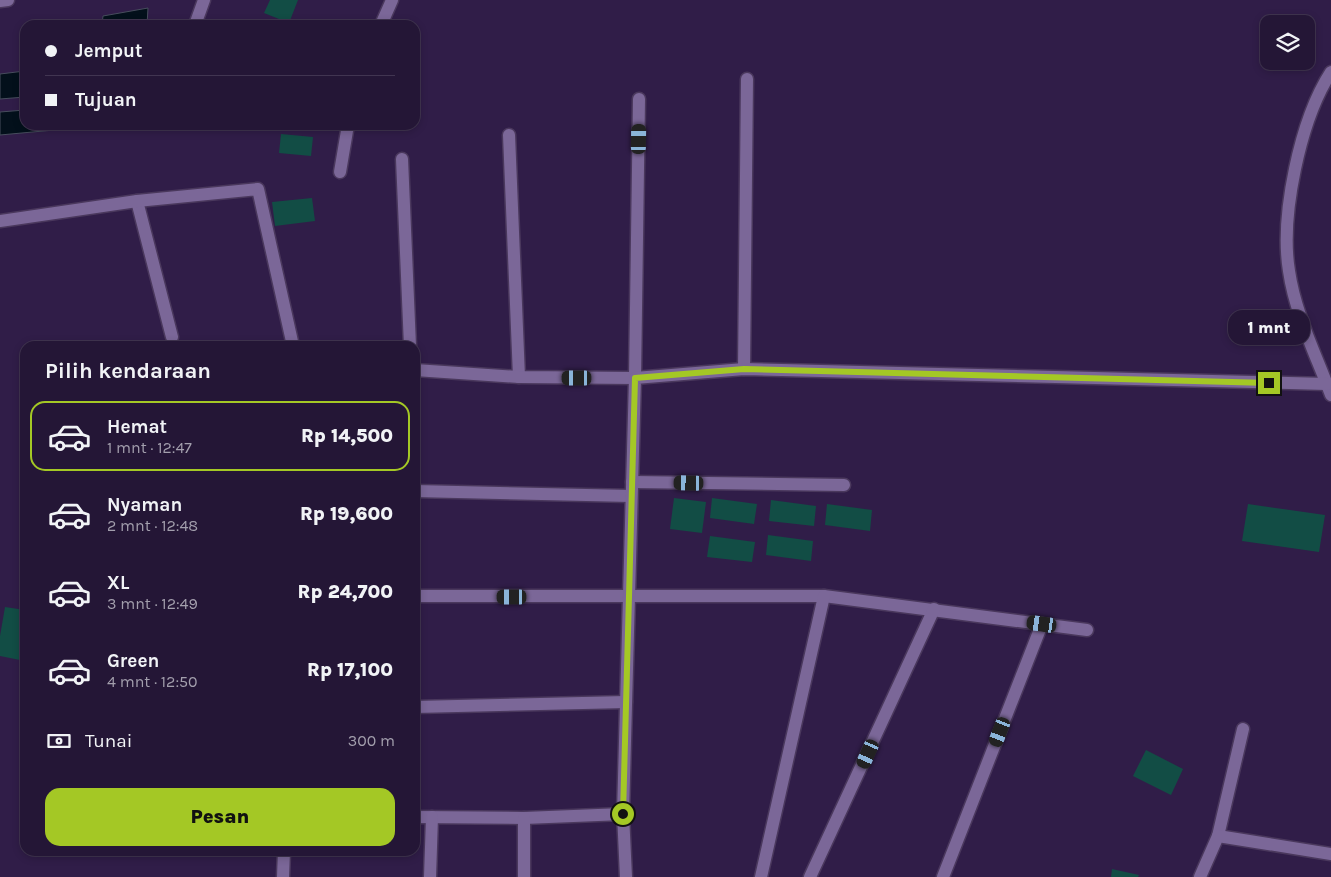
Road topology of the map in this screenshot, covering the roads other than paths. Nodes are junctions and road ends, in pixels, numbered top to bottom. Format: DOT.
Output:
graph roads {
  1 [pos="8,0"];
  2 [pos="204,0"];
  3 [pos="392,0"];
  4 [pos="0,1"];
  5 [pos="197,20"];
  6 [pos="383,20"];
  7 [pos="1331,72"];
  8 [pos="747,79"];
  9 [pos="639,99"];
  10 [pos="347,130"];
  11 [pos="508,134"];
  12 [pos="402,159"];
  13 [pos="340,172"];
  14 [pos="137,201"];
  15 [pos="0,221"];
  16 [pos="172,337"];
  17 [pos="292,341"];
  18 [pos="410,341"];
  19 [pos="744,369"];
  20 [pos="420,370"];
  21 [pos="519,377"];
  22 [pos="635,378"];
  23 [pos="1329,389"];
  24 [pos="632,482"];
  25 [pos="844,485"];
  26 [pos="420,491"];
  27 [pos="631,496"];
  28 [pos="420,596"];
  29 [pos="824,596"];
  30 [pos="629,598"];
  31 [pos="934,609"];
  32 [pos="1042,624"];
  33 [pos="1087,630"];
  34 [pos="626,702"];
  35 [pos="420,707"];
  36 [pos="1243,729"];
  37 [pos="623,814"];
  38 [pos="420,817"];
  39 [pos="432,817"];
  40 [pos="524,818"];
  41 [pos="1218,836"];
  42 [pos="1331,854"];
  43 [pos="284,856"];
  44 [pos="283,877"];
  45 [pos="430,877"];
  46 [pos="524,877"];
  47 [pos="626,877"];
  48 [pos="761,877"];
  49 [pos="810,877"];
  50 [pos="943,877"];
  51 [pos="1200,877"];
  1 -- 4 [label="street"];
  2 -- 5 [label="street"];
  3 -- 6 [label="street"];
  7 -- 23 [label="street"];
  8 -- 19 [label="street"];
  9 -- 22 [label="street"];
  10 -- 13 [label="street"];
  11 -- 21 [label="street"];
  12 -- 18 [label="street"];
  14 -- 15 [label="street"];
  14 -- 16 [label="street"];
  14 -- 17 [label="street"];
  19 -- 22 [label="street"];
  19 -- 23 [label="street"];
  20 -- 21 [label="street"];
  21 -- 22 [label="street"];
  22 -- 24 [label="street"];
  24 -- 25 [label="street"];
  24 -- 27 [label="street"];
  26 -- 27 [label="street"];
  27 -- 30 [label="street"];
  28 -- 30 [label="street"];
  29 -- 30 [label="street"];
  29 -- 31 [label="street"];
  29 -- 48 [label="street"];
  30 -- 34 [label="street"];
  31 -- 32 [label="street"];
  31 -- 49 [label="street"];
  32 -- 33 [label="street"];
  32 -- 50 [label="street"];
  34 -- 35 [label="street"];
  34 -- 37 [label="street"];
  36 -- 41 [label="street"];
  37 -- 40 [label="street"];
  37 -- 47 [label="street"];
  38 -- 39 [label="street"];
  39 -- 40 [label="street"];
  39 -- 45 [label="street"];
  40 -- 46 [label="street"];
  41 -- 42 [label="street"];
  41 -- 51 [label="street"];
  43 -- 44 [label="street"];
}
